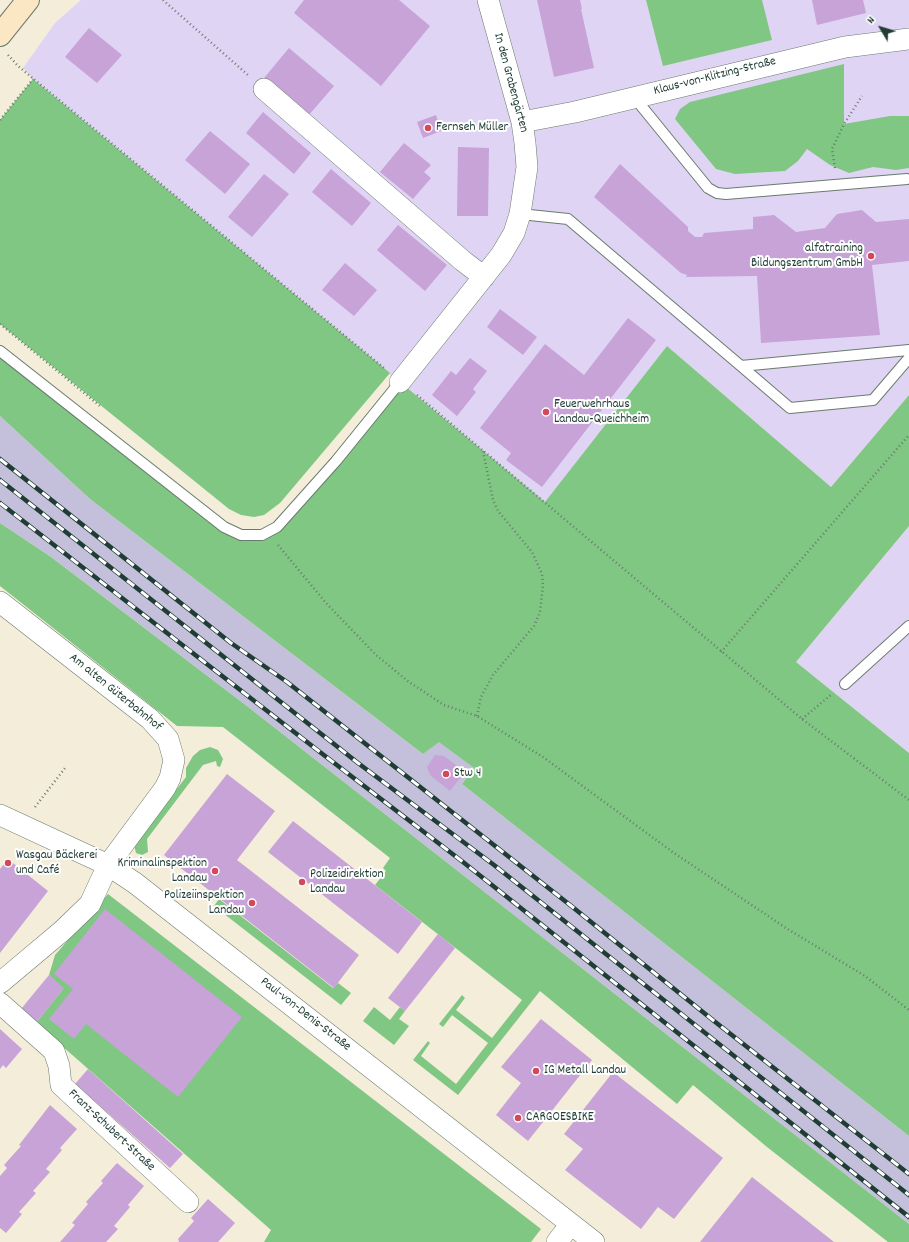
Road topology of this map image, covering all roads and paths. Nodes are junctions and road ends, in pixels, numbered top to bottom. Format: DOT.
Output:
graph roads {
  1 [pos="28,0"];
  2 [pos="163,0"];
  3 [pos="488,0"];
  4 [pos="909,39"];
  5 [pos="2,43"];
  6 [pos="34,79"];
  7 [pos="264,89"];
  8 [pos="862,96"];
  9 [pos="634,97"];
  10 [pos="0,120"];
  11 [pos="522,122"];
  12 [pos="907,179"];
  13 [pos="838,184"];
  14 [pos="520,214"];
  15 [pos="484,276"];
  16 [pos="0,324"];
  17 [pos="909,350"];
  18 [pos="0,351"];
  19 [pos="909,358"];
  20 [pos="741,366"];
  21 [pos="400,382"];
  22 [pos="105,410"];
  23 [pos="909,435"];
  24 [pos="483,450"];
  25 [pos="268,533"];
  26 [pos="0,602"];
  27 [pos="909,626"];
  28 [pos="721,652"];
  29 [pos="845,684"];
  30 [pos="477,716"];
  31 [pos="802,719"];
  32 [pos="65,768"];
  33 [pos="909,800"];
  34 [pos="0,815"];
  35 [pos="22,825"];
  36 [pos="108,865"];
  37 [pos="0,983"];
  38 [pos="0,1003"];
  39 [pos="909,1010"];
  40 [pos="188,1202"];
  41 [pos="571,1224"];
  42 [pos="557,1242"];
  43 [pos="594,1242"];
  1 -- 5 [label="main road"];
  2 -- 7 [label="path"];
  3 -- 11 [label="street, In den Grabengärten"];
  4 -- 9 [label="street, Klaus-von-Klitzing-Straße"];
  5 -- 6 [label="path"];
  6 -- 10 [label="path"];
  6 -- 21 [label="path"];
  7 -- 15 [label="street"];
  8 -- 13 [label="path"];
  9 -- 11 [label="street, Klaus-von-Klitzing-Straße"];
  9 -- 13 [label="lane"];
  11 -- 14 [label="street, In den Grabengärten"];
  12 -- 13 [label="lane"];
  14 -- 15 [label="street, In den Grabengärten"];
  14 -- 20 [label="lane"];
  15 -- 21 [label="street, In den Grabengärten"];
  16 -- 22 [label="path"];
  17 -- 20 [label="lane"];
  18 -- 25 [label="lane"];
  19 -- 20 [label="lane"];
  21 -- 24 [label="path"];
  21 -- 25 [label="lane"];
  23 -- 28 [label="path"];
  24 -- 28 [label="path"];
  24 -- 30 [label="path"];
  25 -- 30 [label="path"];
  26 -- 36 [label="street, Am alten Güterbahnhof"];
  27 -- 29 [label="lane"];
  28 -- 31 [label="path"];
  29 -- 31 [label="path"];
  30 -- 39 [label="path"];
  31 -- 33 [label="path"];
  32 -- 35 [label="path"];
  34 -- 35 [label="street, Paul-von-Denis-Straße"];
  35 -- 36 [label="street, Paul-von-Denis-Straße"];
  36 -- 37 [label="street"];
  36 -- 41 [label="street, Paul-von-Denis-Straße"];
  38 -- 40 [label="street, Franz-Schubert-Straße"];
  41 -- 42 [label="street"];
  41 -- 43 [label="street, Paul-von-Denis-Straße"];
}
